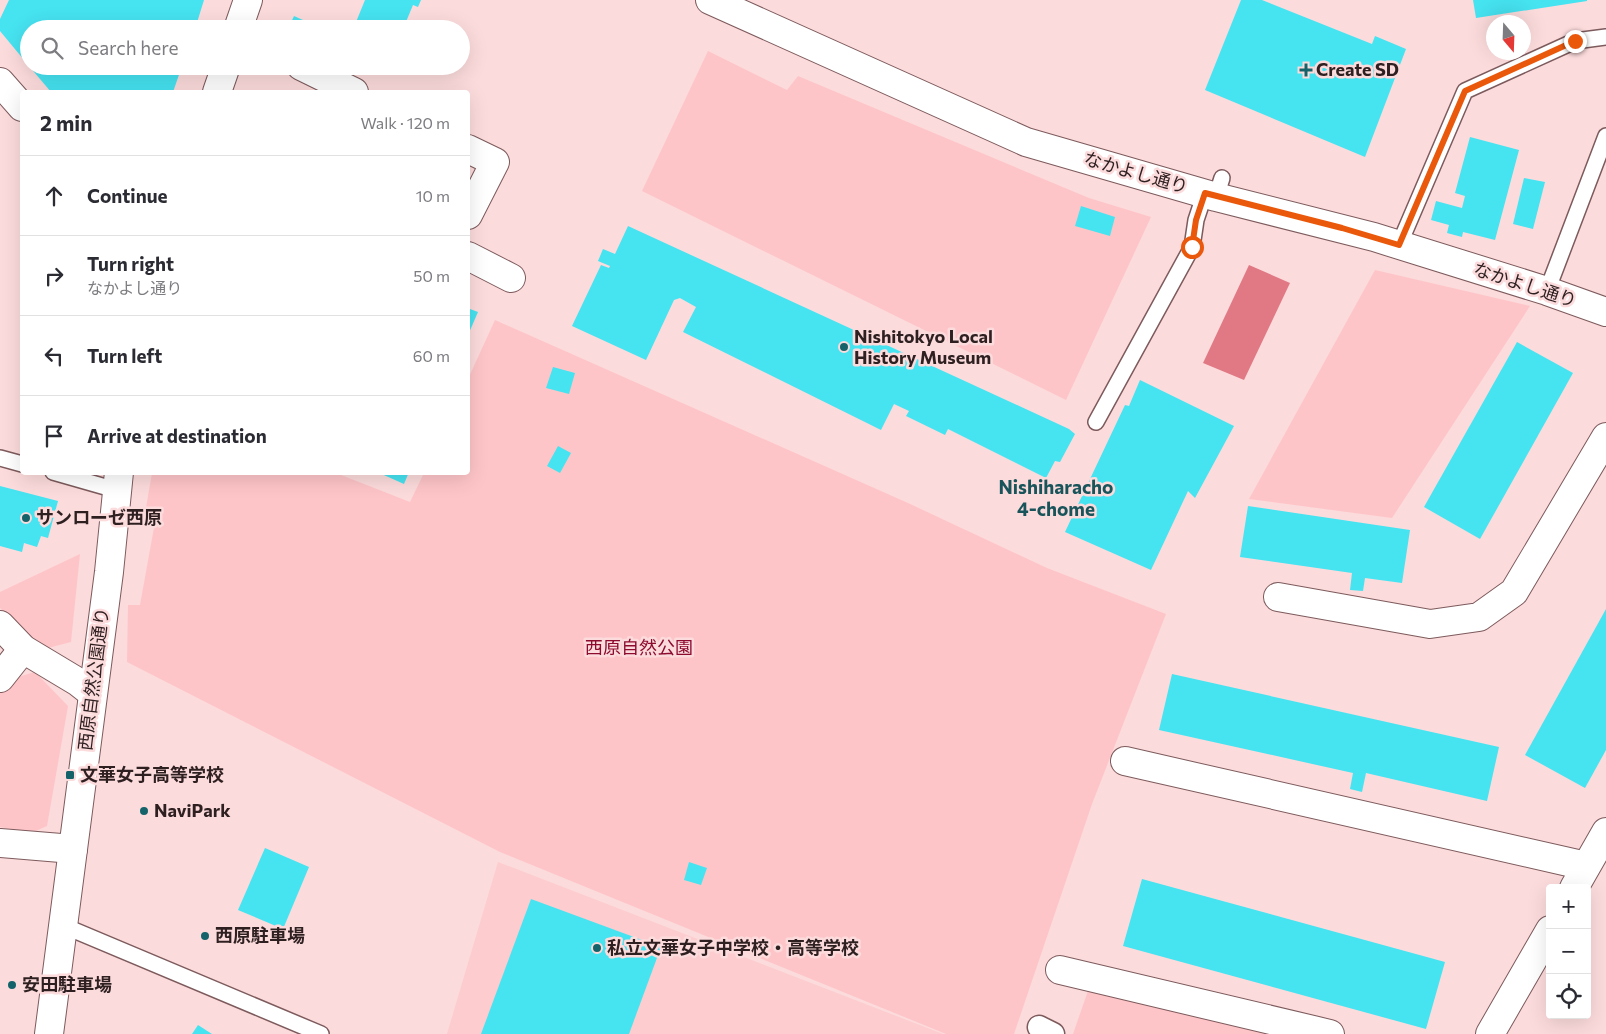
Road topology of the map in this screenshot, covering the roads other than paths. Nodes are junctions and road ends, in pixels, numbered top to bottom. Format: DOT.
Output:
graph roads {
  1 [pos="248,0"];
  2 [pos="710,0"];
  3 [pos="751,9"];
  4 [pos="241,20"];
  5 [pos="1606,38"];
  6 [pos="223,75"];
  7 [pos="319,75"];
  8 [pos="0,82"];
  9 [pos="218,90"];
  10 [pos="350,90"];
  11 [pos="20,105"];
  12 [pos="1606,136"];
  13 [pos="470,149"];
  14 [pos="1214,189"];
  15 [pos="470,211"];
  16 [pos="1399,245"];
  17 [pos="470,257"];
  18 [pos="511,278"];
  19 [pos="1547,291"];
  20 [pos="1606,312"];
  21 [pos="1096,422"];
  22 [pos="1606,437"];
  23 [pos="0,458"];
  24 [pos="20,463"];
  25 [pos="74,475"];
  26 [pos="117,481"];
  27 [pos="1278,597"];
  28 [pos="0,625"];
  29 [pos="23,649"];
  30 [pos="0,678"];
  31 [pos="92,693"];
  32 [pos="1125,761"];
  33 [pos="1606,832"];
  34 [pos="0,843"];
  35 [pos="73,848"];
  36 [pos="1580,877"];
  37 [pos="64,926"];
  38 [pos="1546,937"];
  39 [pos="1060,970"];
  40 [pos="49,1034"];
  41 [pos="321,1034"];
  42 [pos="1330,1034"];
  43 [pos="1490,1034"];
  1 -- 4 [label="street"];
  2 -- 3 [label="street, なかよし通り"];
  3 -- 14 [label="street, なかよし通り"];
  5 -- 16 [label="lane"];
  6 -- 9 [label="street"];
  7 -- 10 [label="street"];
  8 -- 11 [label="street"];
  12 -- 19 [label="lane"];
  13 -- 15 [label="street"];
  14 -- 16 [label="street, なかよし通り"];
  14 -- 21 [label="lane"];
  16 -- 19 [label="street, なかよし通り"];
  17 -- 18 [label="street"];
  19 -- 20 [label="street, なかよし通り"];
  22 -- 27 [label="street"];
  23 -- 24 [label="lane"];
  25 -- 26 [label="lane"];
  26 -- 31 [label="street, 西原自然公園通り"];
  28 -- 29 [label="street"];
  29 -- 30 [label="street"];
  29 -- 31 [label="street"];
  31 -- 35 [label="street, 西原自然公園通り"];
  32 -- 36 [label="street"];
  33 -- 36 [label="street"];
  34 -- 35 [label="street"];
  35 -- 37 [label="street, 西原自然公園通り"];
  37 -- 40 [label="street, 西原自然公園通り"];
  37 -- 41 [label="lane"];
  38 -- 43 [label="street"];
  39 -- 42 [label="street"];
}
